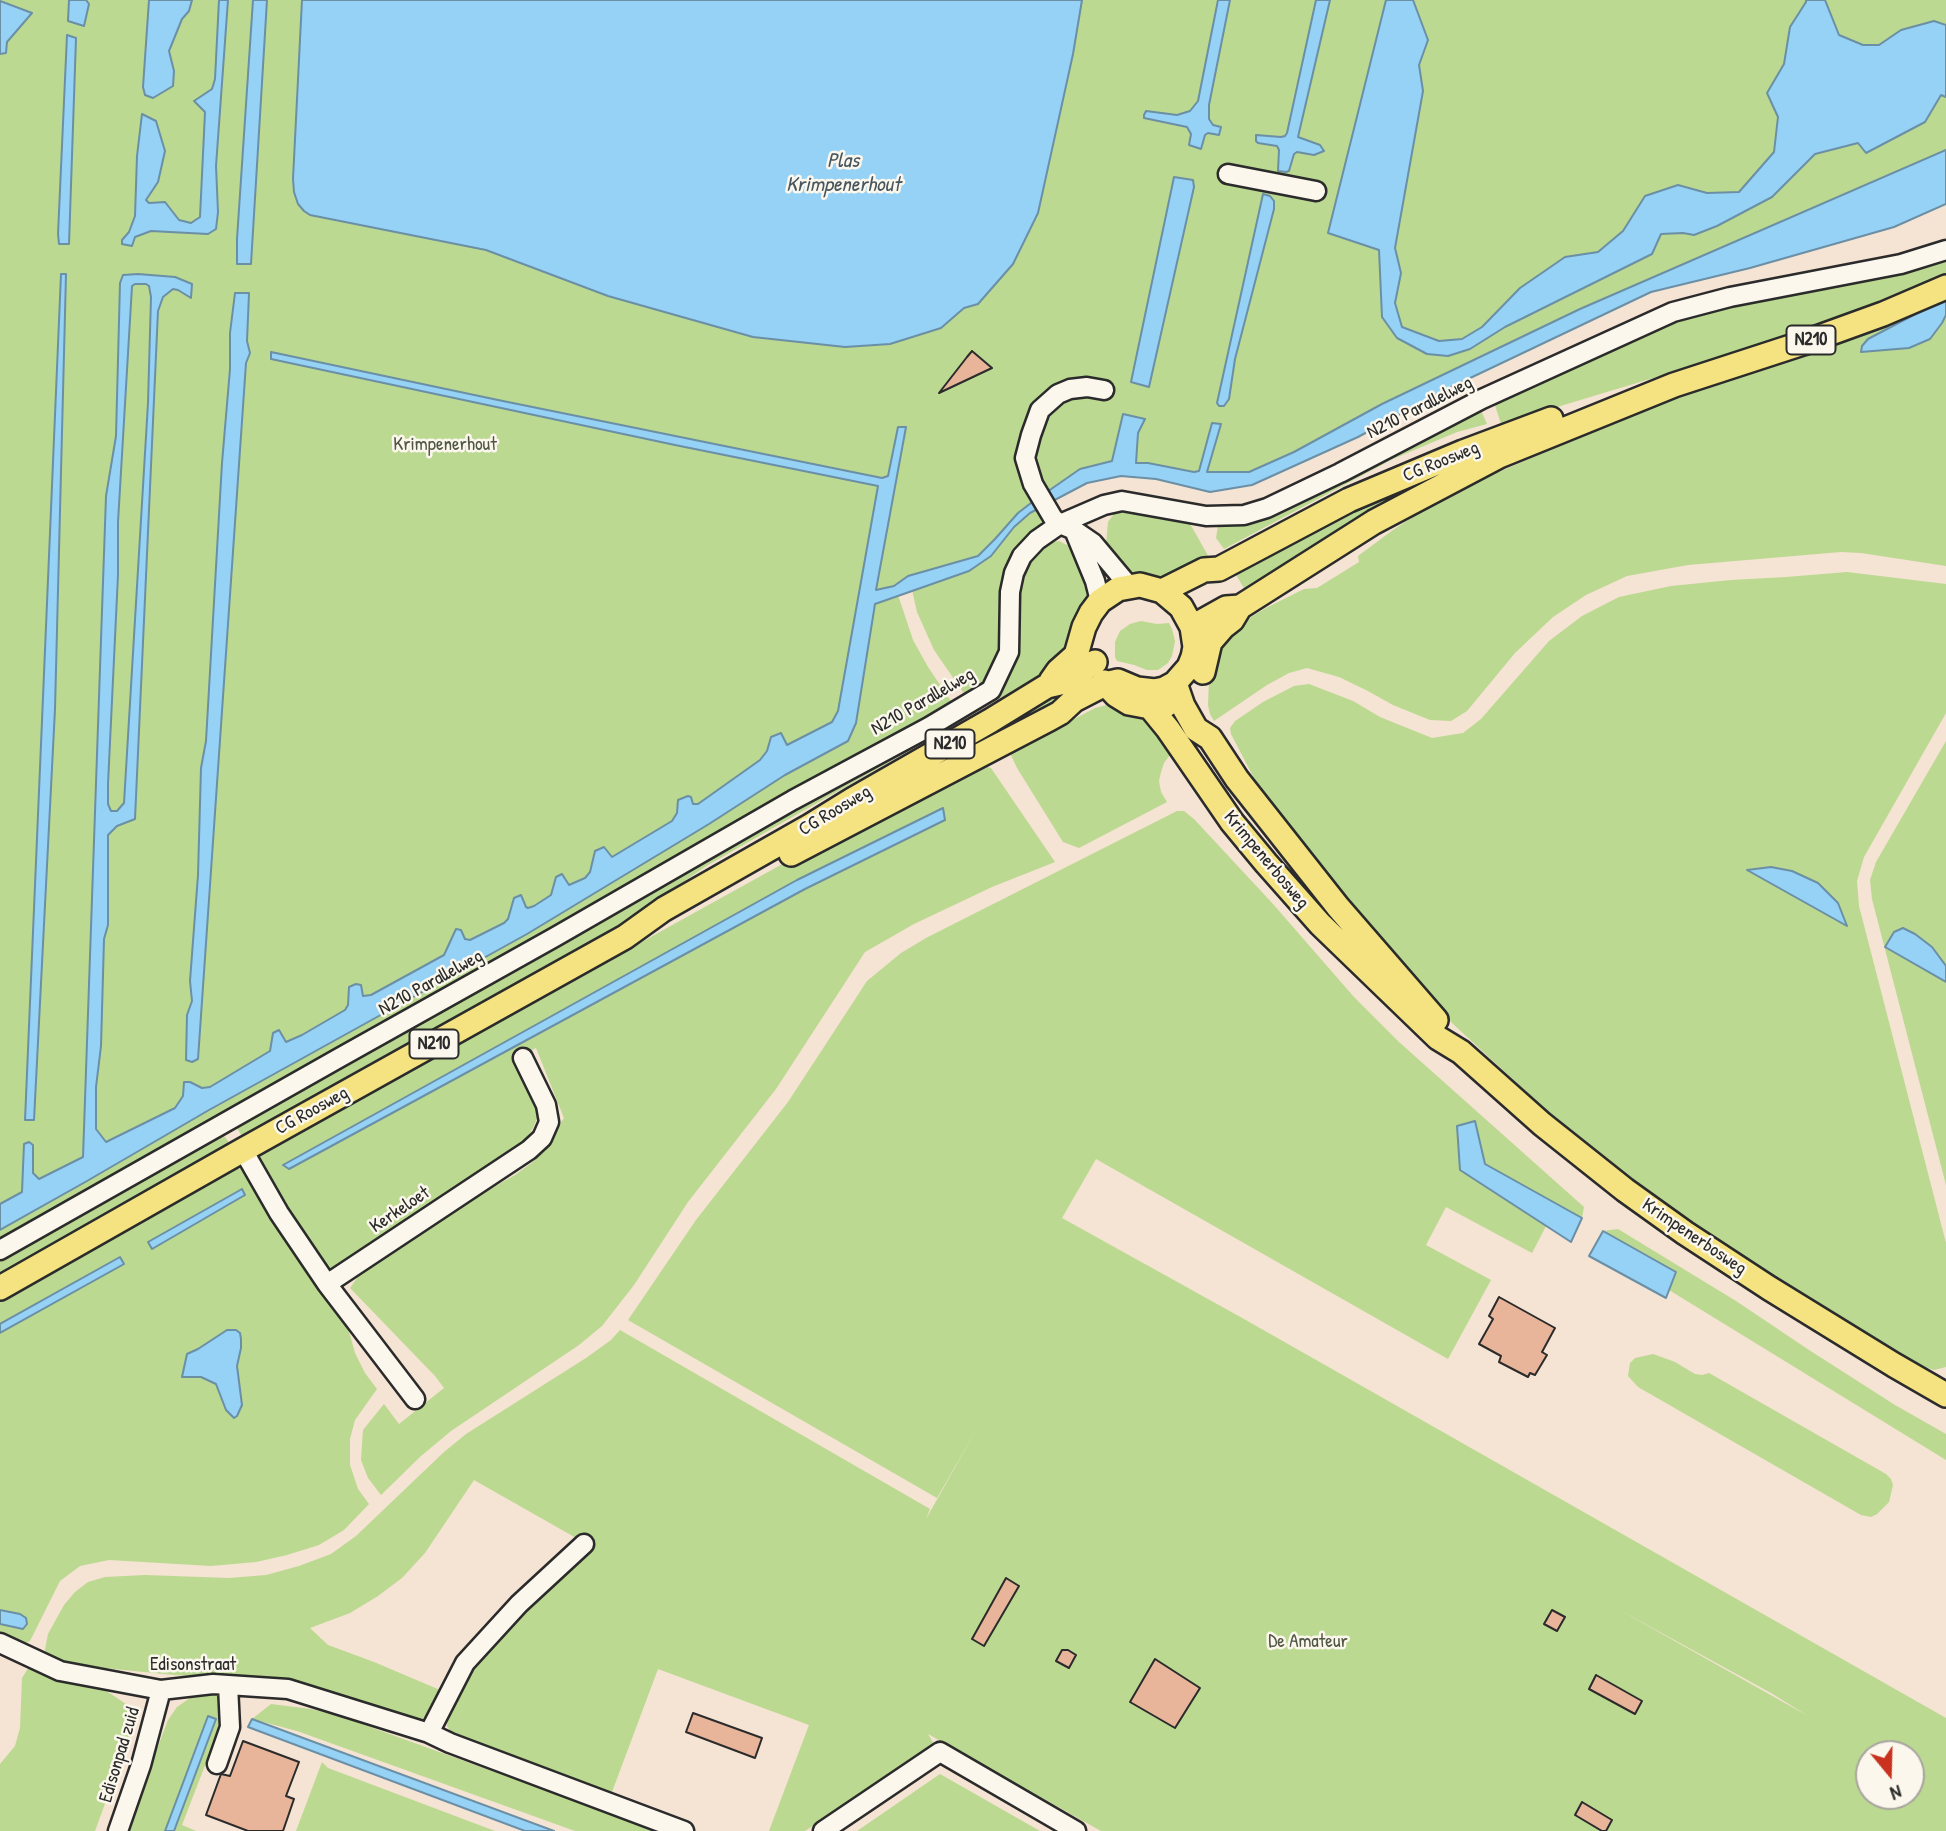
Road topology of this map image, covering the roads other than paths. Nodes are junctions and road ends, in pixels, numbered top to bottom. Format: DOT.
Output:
graph roads {
  1 [pos="1228,174"];
  2 [pos="1316,191"];
  3 [pos="1946,250"];
  4 [pos="1946,287"];
  5 [pos="1674,385"];
  6 [pos="1104,390"];
  7 [pos="1062,524"];
  8 [pos="1129,586"];
  9 [pos="1168,596"];
  10 [pos="1240,607"];
  11 [pos="1103,609"];
  12 [pos="1192,627"];
  13 [pos="1087,655"];
  14 [pos="1183,689"];
  15 [pos="1110,690"];
  16 [pos="1150,707"];
  17 [pos="625,937"];
  18 [pos="1461,1052"];
  19 [pos="523,1058"];
  20 [pos="243,1150"];
  21 [pos="0,1250"];
  22 [pos="327,1284"];
  23 [pos="0,1288"];
  24 [pos="1946,1395"];
  25 [pos="415,1399"];
  26 [pos="584,1544"];
  27 [pos="0,1643"];
  28 [pos="228,1685"];
  29 [pos="161,1690"];
  30 [pos="429,1733"];
  31 [pos="217,1764"];
  32 [pos="118,1831"];
  33 [pos="684,1831"];
  34 [pos="823,1831"];
  35 [pos="1076,1831"];
  1 -- 2 [label="street"];
  3 -- 7 [label="street, N210 Parallelweg"];
  4 -- 5 [label="main road, CG Roosweg / N210"];
  5 -- 9 [label="main road, CG Roosweg / N210"];
  5 -- 10 [label="main road, CG Roosweg / N210"];
  6 -- 7 [label="street"];
  7 -- 8 [label="street"];
  7 -- 11 [label="street"];
  7 -- 21 [label="street, N210 Parallelweg"];
  8 -- 9 [label="main road"];
  8 -- 11 [label="main road"];
  9 -- 11 [label="main road, N210"];
  9 -- 12 [label="main road"];
  10 -- 12 [label="main road, CG Roosweg / N210"];
  10 -- 14 [label="main road, CG Roosweg / N210"];
  11 -- 13 [label="main road, N210"];
  12 -- 14 [label="main road"];
  13 -- 15 [label="main road"];
  13 -- 17 [label="main road, CG Roosweg / N210"];
  14 -- 15 [label="main road"];
  14 -- 16 [label="main road"];
  14 -- 18 [label="main road, Krimpenerbosweg"];
  15 -- 16 [label="main road"];
  15 -- 17 [label="main road, CG Roosweg / N210"];
  16 -- 18 [label="main road, Krimpenerbosweg"];
  17 -- 20 [label="main road, CG Roosweg / N210"];
  18 -- 24 [label="main road, Krimpenerbosweg"];
  19 -- 22 [label="street, Kerkeloet"];
  20 -- 22 [label="street"];
  20 -- 23 [label="main road, CG Roosweg / N210"];
  22 -- 25 [label="street"];
  26 -- 30 [label="street"];
  27 -- 29 [label="street, Edisonstraat"];
  28 -- 29 [label="street, Edisonstraat"];
  28 -- 30 [label="street, Edisonstraat"];
  28 -- 31 [label="street"];
  29 -- 32 [label="street, Edisonpad zuid"];
  30 -- 33 [label="street, Edisonstraat"];
  34 -- 35 [label="street"];
}
